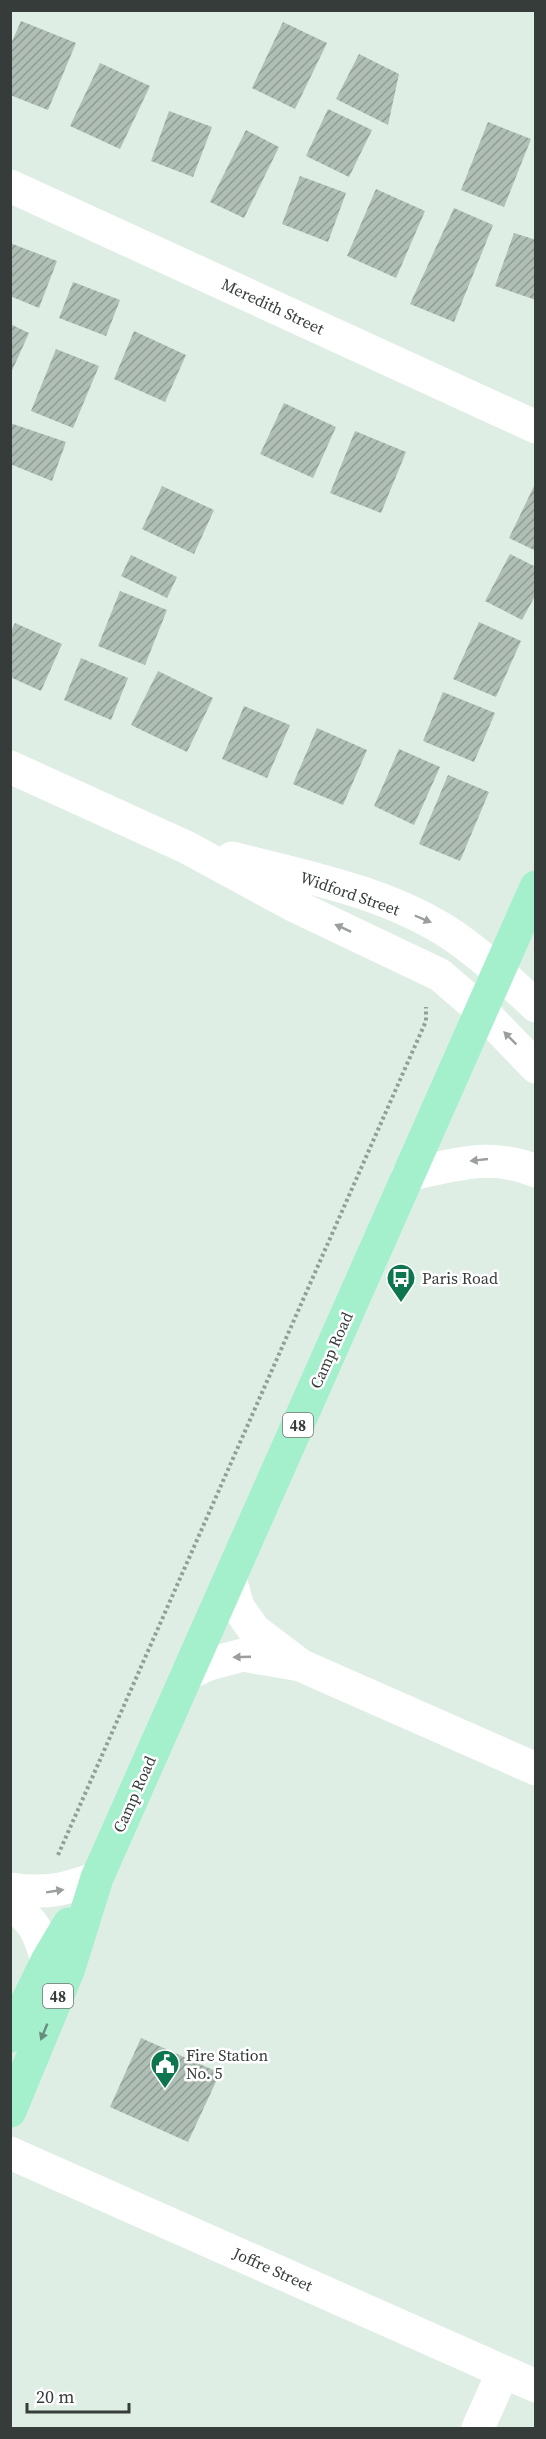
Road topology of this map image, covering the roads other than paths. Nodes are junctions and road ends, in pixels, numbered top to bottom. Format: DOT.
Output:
graph roads {
  1 [pos="10,186"];
  2 [pos="536,427"];
  3 [pos="10,767"];
  4 [pos="186,847"];
  5 [pos="536,887"];
  6 [pos="498,972"];
  7 [pos="536,1006"];
  8 [pos="482,1011"];
  9 [pos="536,1067"];
  10 [pos="536,1171"];
  11 [pos="408,1175"];
  12 [pos="230,1578"];
  13 [pos="300,1665"];
  14 [pos="187,1674"];
  15 [pos="536,1770"];
  16 [pos="97,1878"];
  17 [pos="26,1891"];
  18 [pos="10,1902"];
  19 [pos="47,1961"];
  20 [pos="10,2036"];
  21 [pos="10,2111"];
  22 [pos="10,2153"];
  23 [pos="503,2372"];
  24 [pos="536,2386"];
  25 [pos="478,2428"];
  1 -- 2 [label="street, Meredith Street"];
  3 -- 4 [label="street, Widford Street"];
  4 -- 6 [label="street, Widford Street, one-way"];
  8 -- 4 [label="street, Widford Street, one-way"];
  5 -- 6 [label="main road, Camp Road / 48"];
  6 -- 7 [label="street, Widford Street"];
  6 -- 8 [label="main road, Camp Road / 48"];
  9 -- 8 [label="street, Widford Street, one-way"];
  8 -- 11 [label="main road, Camp Road / 48"];
  10 -- 11 [label="street, one-way"];
  11 -- 12 [label="main road, Camp Road / 48"];
  12 -- 13 [label="street"];
  12 -- 14 [label="main road, Camp Road / 48"];
  13 -- 14 [label="street, one-way"];
  13 -- 15 [label="street"];
  14 -- 16 [label="main road, Camp Road / 48"];
  17 -- 16 [label="street, one-way"];
  16 -- 19 [label="main road, Camp Road / 48"];
  16 -- 21 [label="main road, Camp Road / 48, one-way"];
  18 -- 19 [label="street"];
  19 -- 20 [label="main road, Camp Road / 48"];
  22 -- 23 [label="street, Joffre Street"];
  23 -- 24 [label="street, Joffre Street"];
  23 -- 25 [label="street"];
}
